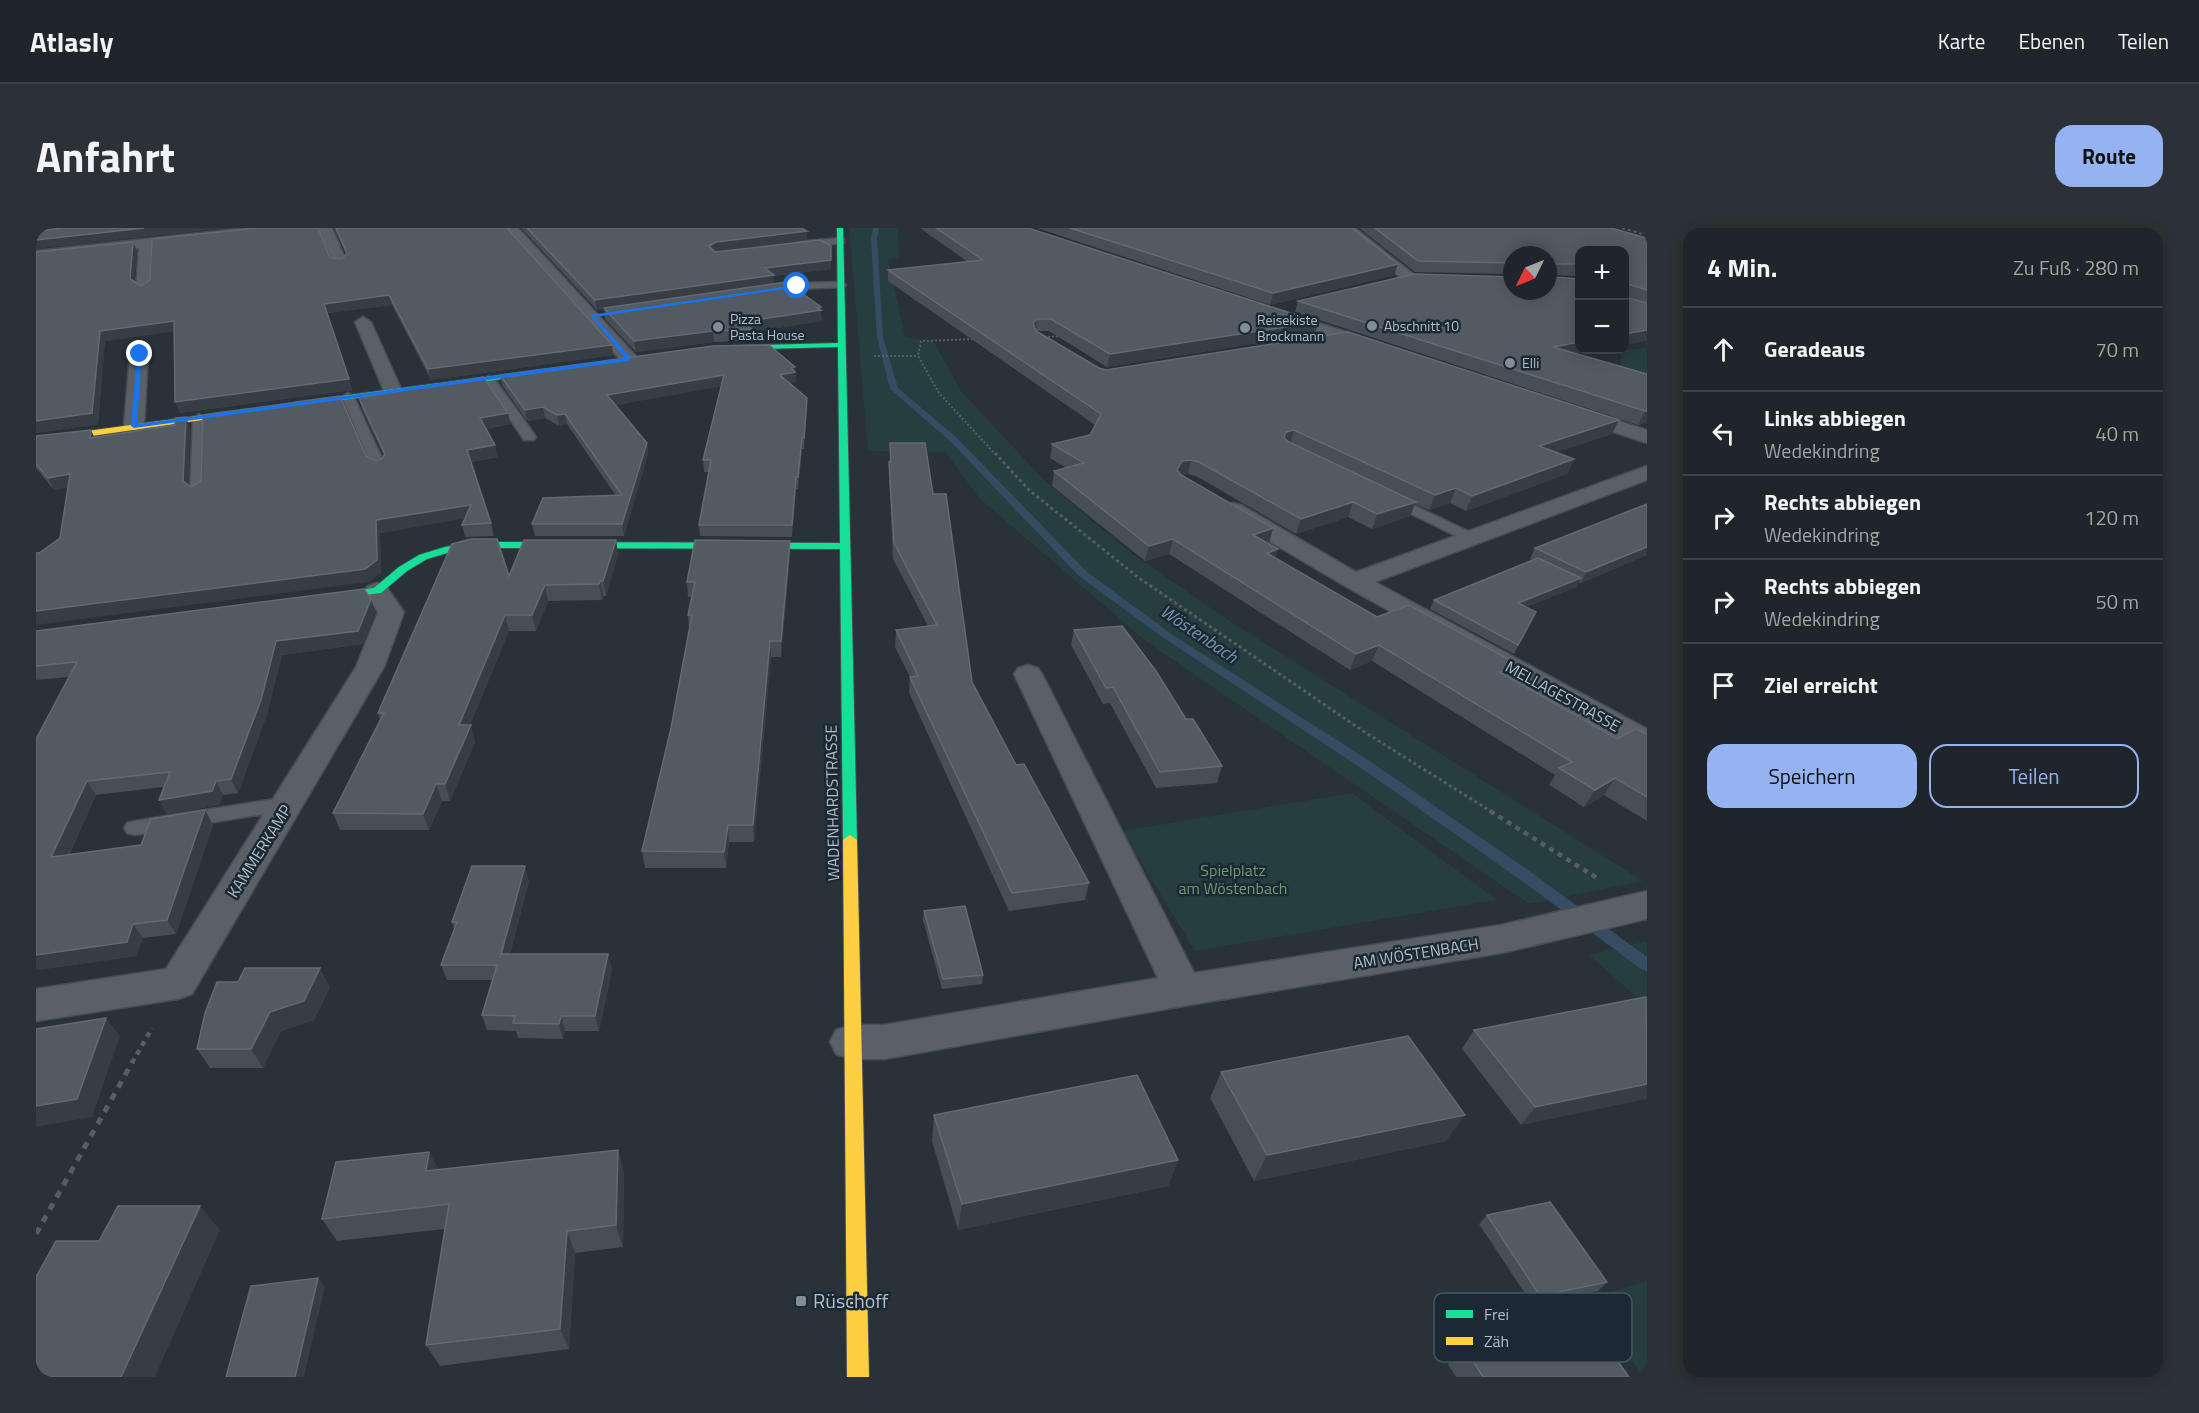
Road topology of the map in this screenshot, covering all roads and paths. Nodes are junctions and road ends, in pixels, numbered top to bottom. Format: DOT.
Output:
graph roads {
  1 [pos="283,228"];
  2 [pos="325,228"];
  3 [pos="511,228"];
  4 [pos="1347,228"];
  5 [pos="840,235"];
  6 [pos="146,243"];
  7 [pos="786,246"];
  8 [pos="36,255"];
  9 [pos="340,263"];
  10 [pos="1388,283"];
  11 [pos="841,285"];
  12 [pos="144,289"];
  13 [pos="752,292"];
  14 [pos="1300,304"];
  15 [pos="363,322"];
  16 [pos="1061,336"];
  17 [pos="1042,337"];
  18 [pos="1344,337"];
  19 [pos="987,339"];
  20 [pos="1310,343"];
  21 [pos="843,345"];
  22 [pos="714,349"];
  23 [pos="1389,352"];
  24 [pos="140,354"];
  25 [pos="871,356"];
  26 [pos="918,356"];
  27 [pos="629,359"];
  28 [pos="559,369"];
  29 [pos="489,380"];
  30 [pos="393,391"];
  31 [pos="348,397"];
  32 [pos="279,407"];
  33 [pos="1557,408"];
  34 [pos="256,410"];
  35 [pos="199,418"];
  36 [pos="134,426"];
  37 [pos="529,437"];
  38 [pos="1647,437"];
  39 [pos="36,441"];
  40 [pos="379,467"];
  41 [pos="1647,473"];
  42 [pos="1374,491"];
  43 [pos="197,493"];
  44 [pos="1217,500"];
  45 [pos="1471,538"];
  46 [pos="845,546"];
  47 [pos="1354,581"];
  48 [pos="377,591"];
  49 [pos="308,600"];
  50 [pos="1028,674"];
  51 [pos="1647,742"];
  52 [pos="288,804"];
  53 [pos="135,828"];
  54 [pos="1644,905"];
  55 [pos="178,983"];
  56 [pos="1183,990"];
  57 [pos="36,1005"];
  58 [pos="851,1042"];
  59 [pos="36,1234"];
  60 [pos="858,1377"];
  1 -- 6 [label="street"];
  2 -- 9 [label="street"];
  3 -- 27 [label="street"];
  4 -- 10 [label="street"];
  5 -- 7 [label="lane"];
  5 -- 11 [label="street, WADENHARDSTRASSE"];
  6 -- 8 [label="street"];
  6 -- 12 [label="street"];
  11 -- 13 [label="lane"];
  11 -- 21 [label="street, WADENHARDSTRASSE"];
  14 -- 18 [label="street"];
  15 -- 30 [label="street"];
  16 -- 17 [label="path"];
  18 -- 20 [label="street"];
  18 -- 23 [label="street"];
  19 -- 26 [label="path"];
  21 -- 22 [label="street"];
  21 -- 46 [label="street, WADENHARDSTRASSE"];
  24 -- 36 [label="street"];
  25 -- 26 [label="path"];
  26 -- 54 [label="path"];
  28 -- 29 [label="street"];
  29 -- 30 [label="street"];
  29 -- 37 [label="lane"];
  30 -- 31 [label="street"];
  31 -- 32 [label="street"];
  31 -- 40 [label="lane"];
  33 -- 38 [label="street"];
  34 -- 35 [label="street"];
  35 -- 36 [label="street"];
  35 -- 43 [label="lane"];
  36 -- 39 [label="street"];
  41 -- 45 [label="street"];
  42 -- 45 [label="lane"];
  44 -- 47 [label="street, MELLAGESTRASSE"];
  45 -- 47 [label="street"];
  46 -- 48 [label="street"];
  46 -- 58 [label="street, WADENHARDSTRASSE"];
  47 -- 51 [label="street, MELLAGESTRASSE"];
  48 -- 49 [label="street"];
  48 -- 52 [label="street, KAMMERKAMP"];
  50 -- 56 [label="street"];
  52 -- 53 [label="lane"];
  52 -- 55 [label="street, KAMMERKAMP"];
  54 -- 56 [label="street, AM WÖSTENBACH"];
  55 -- 57 [label="street"];
  55 -- 59 [label="path"];
  56 -- 58 [label="street, AM WÖSTENBACH"];
  58 -- 60 [label="street, WADENHARDSTRASSE"];
}
